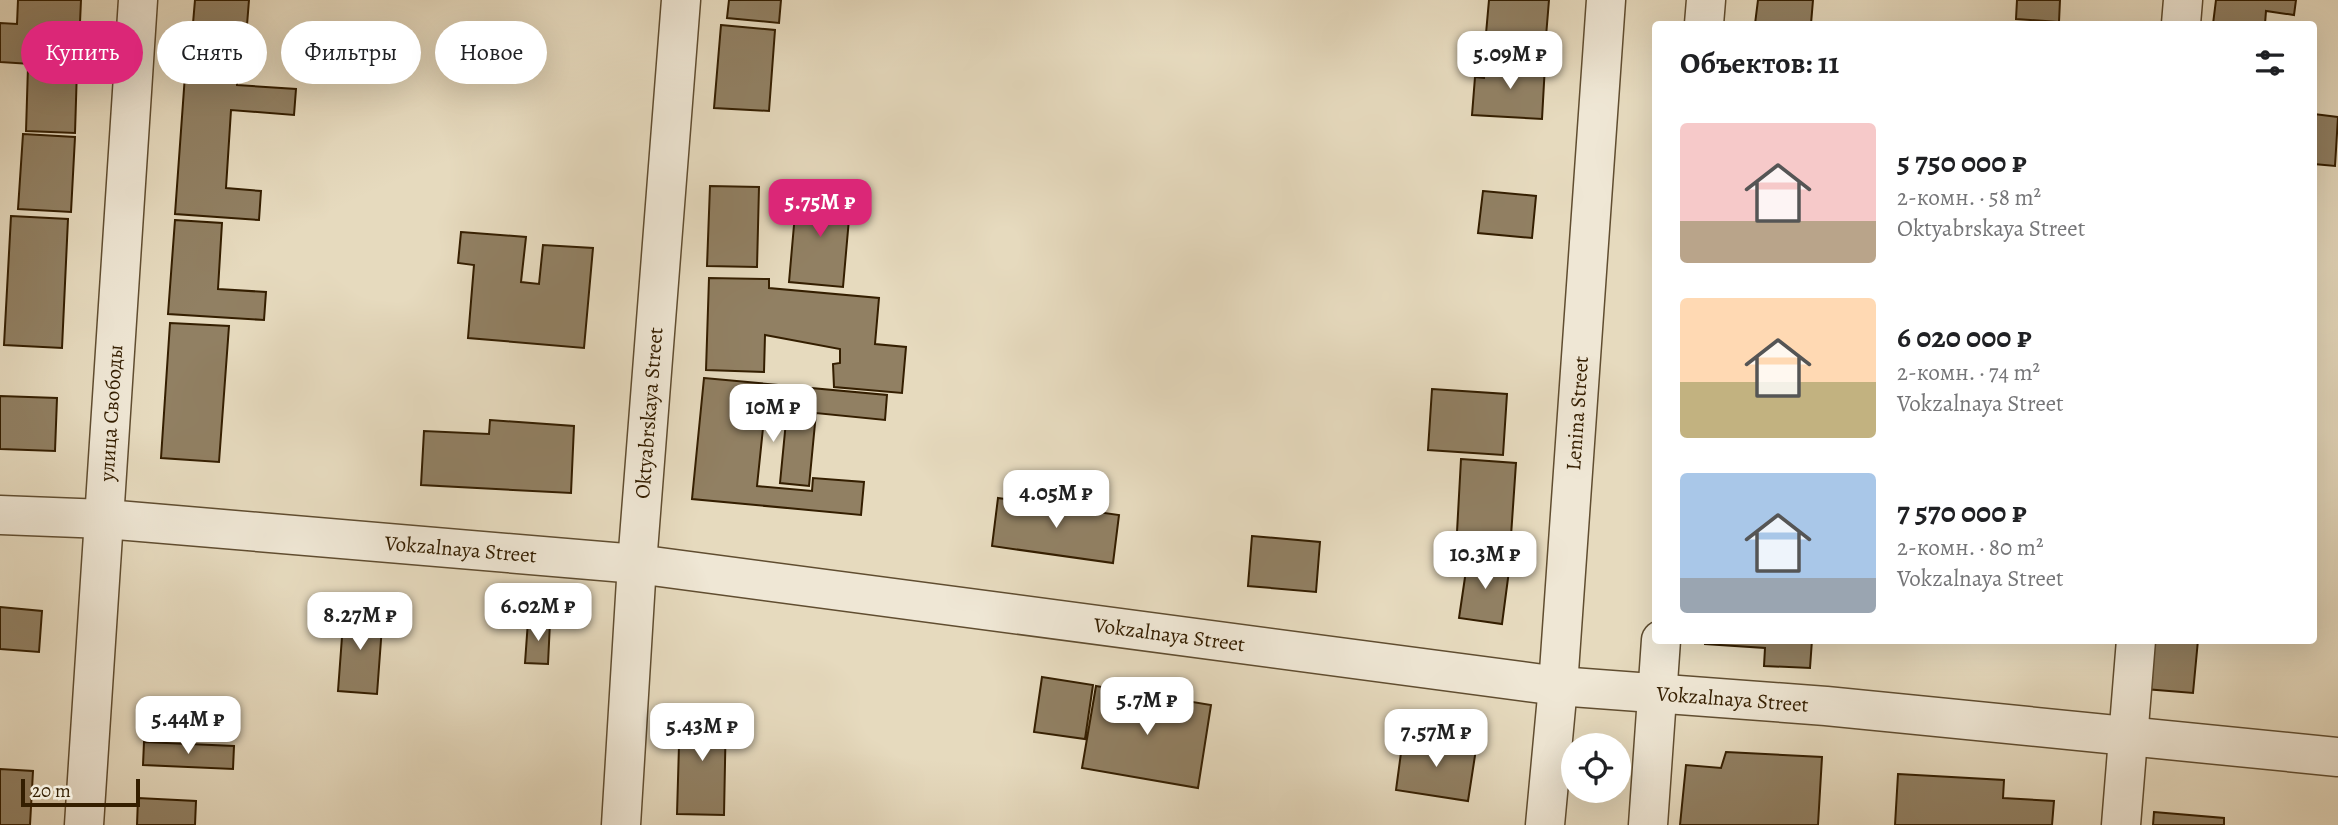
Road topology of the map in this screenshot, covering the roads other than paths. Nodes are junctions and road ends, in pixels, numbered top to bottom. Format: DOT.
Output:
graph roads {
  1 [pos="138,0"];
  2 [pos="681,0"];
  3 [pos="1606,0"];
  4 [pos="1706,0"];
  5 [pos="2183,0"];
  6 [pos="1704,21"];
  7 [pos="2181,21"];
  8 [pos="0,515"];
  9 [pos="105,519"];
  10 [pos="638,564"];
  11 [pos="1661,644"];
  12 [pos="2136,644"];
  13 [pos="1558,686"];
  14 [pos="1658,694"];
  15 [pos="2129,736"];
  16 [pos="2338,757"];
  17 [pos="84,825"];
  18 [pos="621,825"];
  19 [pos="1545,825"];
  20 [pos="1648,825"];
  21 [pos="2121,825"];
  1 -- 9 [label="street, улица Свободы"];
  2 -- 10 [label="street, Oktyabrskaya Street"];
  3 -- 13 [label="street, Lenina Street"];
  4 -- 6 [label="street"];
  5 -- 7 [label="street"];
  8 -- 9 [label="street, Vokzalnaya Street"];
  9 -- 10 [label="street, Vokzalnaya Street"];
  9 -- 17 [label="street, улица Свободы"];
  10 -- 13 [label="street, Vokzalnaya Street"];
  10 -- 18 [label="street, Oktyabrskaya Street"];
  11 -- 14 [label="street"];
  12 -- 15 [label="street"];
  13 -- 14 [label="street, Vokzalnaya Street"];
  13 -- 19 [label="street, Lenina Street"];
  14 -- 15 [label="street, Vokzalnaya Street"];
  14 -- 20 [label="street"];
  15 -- 16 [label="street, Vokzalnaya Street"];
  15 -- 21 [label="street"];
}
